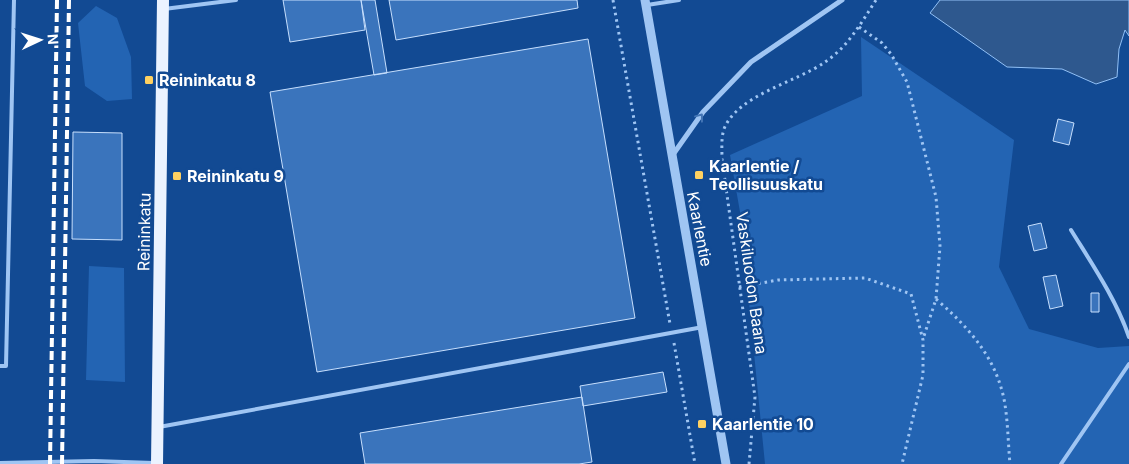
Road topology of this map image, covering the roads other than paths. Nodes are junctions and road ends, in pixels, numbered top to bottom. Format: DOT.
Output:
graph roads {
  1 [pos="14,0"];
  2 [pos="236,0"];
  3 [pos="679,0"];
  4 [pos="842,0"];
  5 [pos="646,3"];
  6 [pos="163,5"];
  7 [pos="672,156"];
  8 [pos="1071,230"];
  9 [pos="703,327"];
  10 [pos="1129,337"];
  11 [pos="1129,364"];
  12 [pos="0,366"];
  13 [pos="157,427"];
  14 [pos="93,462"];
  15 [pos="0,463"];
  16 [pos="157,464"];
  17 [pos="726,464"];
  18 [pos="1061,464"];
  1 -- 12 [label="lane"];
  2 -- 6 [label="lane"];
  3 -- 5 [label="lane"];
  7 -- 4 [label="street, one-way"];
  5 -- 7 [label="street, Kaarlentie"];
  6 -- 13 [label="main road, Reininkatu"];
  7 -- 9 [label="street, Kaarlentie"];
  8 -- 10 [label="lane"];
  9 -- 13 [label="lane"];
  9 -- 17 [label="street, Kaarlentie"];
  11 -- 18 [label="lane"];
  13 -- 16 [label="main road, Reininkatu"];
  14 -- 15 [label="lane"];
  14 -- 16 [label="lane"];
}
